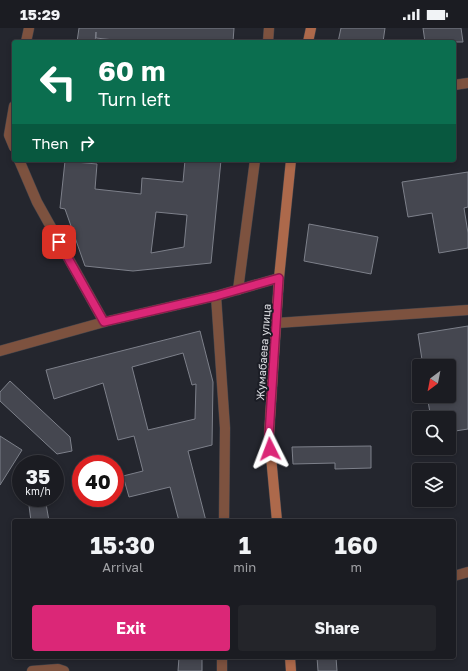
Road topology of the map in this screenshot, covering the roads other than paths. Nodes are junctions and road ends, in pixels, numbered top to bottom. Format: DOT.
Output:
graph roads {
  1 [pos="28,28"];
  2 [pos="269,28"];
  3 [pos="310,28"];
  4 [pos="26,40"];
  5 [pos="268,40"];
  6 [pos="308,40"];
  7 [pos="468,83"];
  8 [pos="456,85"];
  9 [pos="12,118"];
  10 [pos="12,142"];
  11 [pos="20,162"];
  12 [pos="255,162"];
  13 [pos="291,162"];
  14 [pos="279,278"];
  15 [pos="238,290"];
  16 [pos="216,296"];
  17 [pos="468,310"];
  18 [pos="104,322"];
  19 [pos="277,323"];
  20 [pos="0,351"];
  21 [pos="224,519"];
  22 [pos="277,519"];
  23 [pos="468,572"];
  24 [pos="456,575"];
  25 [pos="222,659"];
  26 [pos="290,659"];
  27 [pos="32,671"];
  28 [pos="64,671"];
  29 [pos="222,671"];
  30 [pos="291,671"];
  1 -- 4 [label="street"];
  2 -- 5 [label="street"];
  3 -- 6 [label="street"];
  7 -- 8 [label="street"];
  9 -- 10 [label="street"];
  11 -- 18 [label="street"];
  12 -- 15 [label="street"];
  13 -- 14 [label="street, Жумабаева улица"];
  14 -- 15 [label="street"];
  14 -- 19 [label="street, Жумабаева улица"];
  15 -- 16 [label="street"];
  16 -- 18 [label="street"];
  16 -- 21 [label="street"];
  17 -- 19 [label="street"];
  18 -- 20 [label="street"];
  19 -- 22 [label="street, Жумабаева улица"];
  23 -- 24 [label="street"];
  25 -- 29 [label="street"];
  26 -- 30 [label="street"];
  27 -- 28 [label="street"];
}
